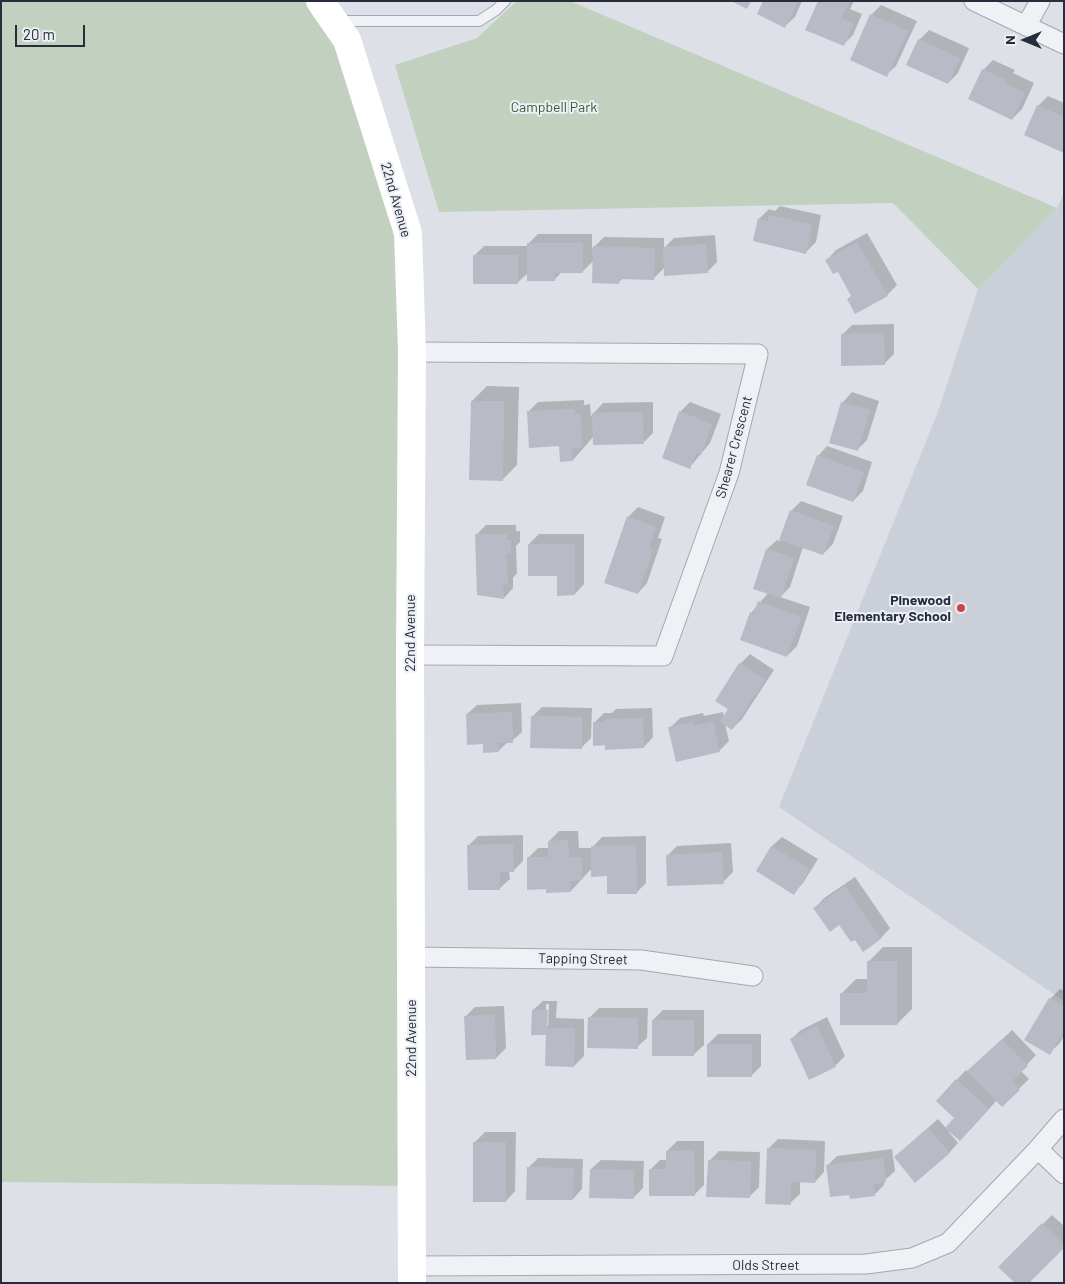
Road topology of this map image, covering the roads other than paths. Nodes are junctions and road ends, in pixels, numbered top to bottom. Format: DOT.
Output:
graph roads {
  1 [pos="505,1"];
  2 [pos="974,1"];
  3 [pos="1040,1"];
  4 [pos="328,11"];
  5 [pos="1026,26"];
  6 [pos="1064,44"];
  7 [pos="412,352"];
  8 [pos="410,655"];
  9 [pos="411,957"];
  10 [pos="753,976"];
  11 [pos="1064,1120"];
  12 [pos="1038,1149"];
  13 [pos="1064,1174"];
  14 [pos="412,1274"];
  1 -- 4 [label="lane"];
  2 -- 5 [label="street"];
  3 -- 5 [label="street"];
  4 -- 7 [label="street, 22nd Avenue"];
  5 -- 6 [label="street"];
  7 -- 8 [label="street, 22nd Avenue"];
  7 -- 8 [label="street, Shearer Crescent"];
  8 -- 9 [label="street, 22nd Avenue"];
  9 -- 10 [label="street, Tapping Street"];
  9 -- 14 [label="street, 22nd Avenue"];
  11 -- 12 [label="street, Olds Street"];
  12 -- 13 [label="street"];
  12 -- 14 [label="street, Olds Street"];
}
